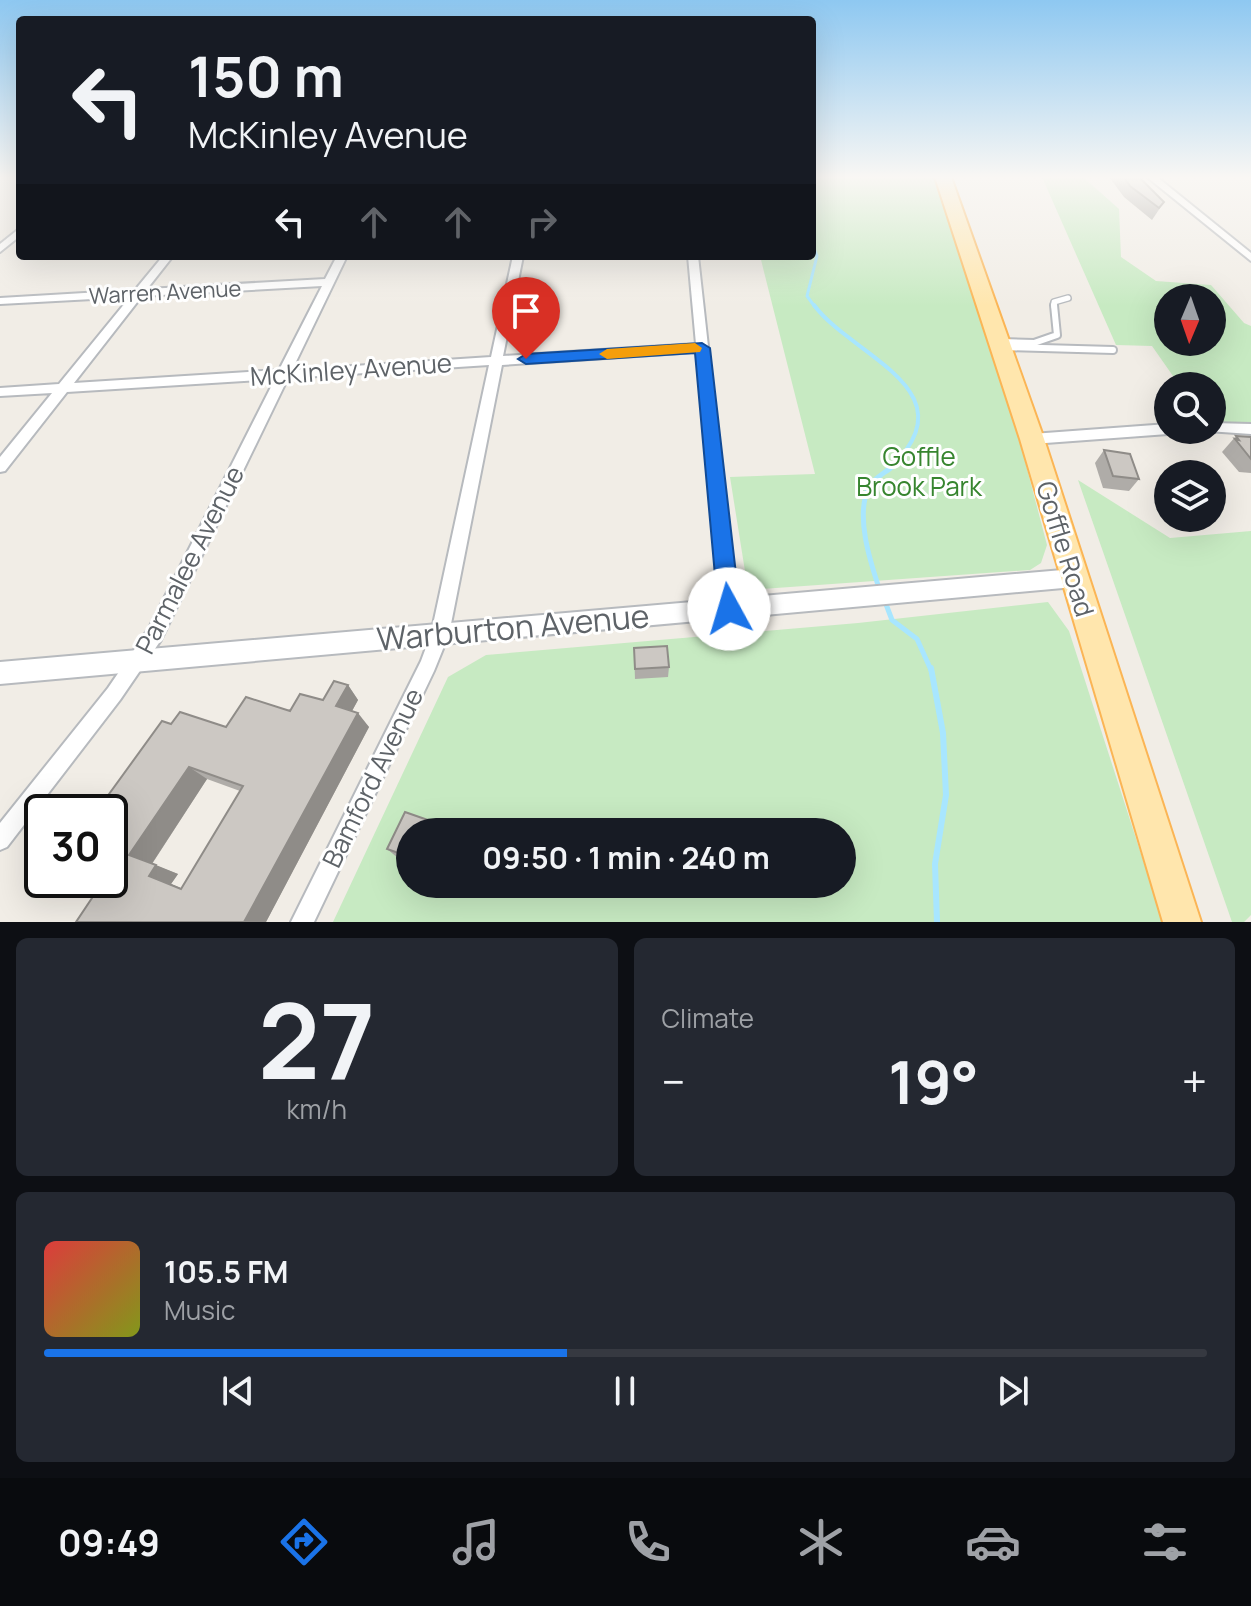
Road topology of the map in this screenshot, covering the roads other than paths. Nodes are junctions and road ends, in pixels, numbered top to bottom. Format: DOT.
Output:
graph roads {
  1 [pos="958,220"];
  2 [pos="1204,220"];
  3 [pos="16,235"];
  4 [pos="0,249"];
  5 [pos="1251,258"];
  6 [pos="165,260"];
  7 [pos="340,260"];
  8 [pos="517,260"];
  9 [pos="693,260"];
  10 [pos="329,282"];
  11 [pos="138,293"];
  12 [pos="1068,298"];
  13 [pos="0,301"];
  14 [pos="1001,344"];
  15 [pos="702,348"];
  16 [pos="1113,350"];
  17 [pos="497,361"];
  18 [pos="284,374"];
  19 [pos="63,388"];
  20 [pos="0,392"];
  21 [pos="1226,428"];
  22 [pos="1251,429"];
  23 [pos="1154,430"];
  24 [pos="1032,439"];
  25 [pos="0,467"];
  26 [pos="1074,578"];
  27 [pos="729,609"];
  28 [pos="440,634"];
  29 [pos="138,661"];
  30 [pos="0,673"];
  31 [pos="0,840"];
  32 [pos="302,922"];
  33 [pos="1182,922"];
  1 -- 14 [label="main road, Goffle Road"];
  2 -- 5 [label="street"];
  3 -- 4 [label="street"];
  6 -- 11 [label="street"];
  7 -- 10 [label="street, Parmalee Avenue"];
  8 -- 17 [label="street, Bamford Avenue"];
  9 -- 15 [label="street"];
  10 -- 11 [label="street, Warren Avenue"];
  10 -- 18 [label="street, Parmalee Avenue"];
  11 -- 13 [label="street, Warren Avenue"];
  11 -- 19 [label="street"];
  12 -- 14 [label="lane"];
  14 -- 16 [label="lane"];
  14 -- 24 [label="main road, Goffle Road"];
  15 -- 17 [label="street, McKinley Avenue"];
  15 -- 27 [label="street"];
  17 -- 18 [label="street, McKinley Avenue"];
  17 -- 28 [label="street, Bamford Avenue"];
  18 -- 19 [label="street, McKinley Avenue"];
  18 -- 29 [label="street, Parmalee Avenue"];
  19 -- 20 [label="street, McKinley Avenue"];
  19 -- 25 [label="street"];
  21 -- 22 [label="street"];
  23 -- 24 [label="street"];
  24 -- 26 [label="main road, Goffle Road"];
  26 -- 27 [label="street, Warburton Avenue"];
  26 -- 33 [label="main road, Goffle Road"];
  27 -- 28 [label="street, Warburton Avenue"];
  28 -- 29 [label="street, Warburton Avenue"];
  28 -- 32 [label="street, Bamford Avenue"];
  29 -- 30 [label="street, Warburton Avenue"];
  29 -- 31 [label="street, Parmalee Avenue"];
}
